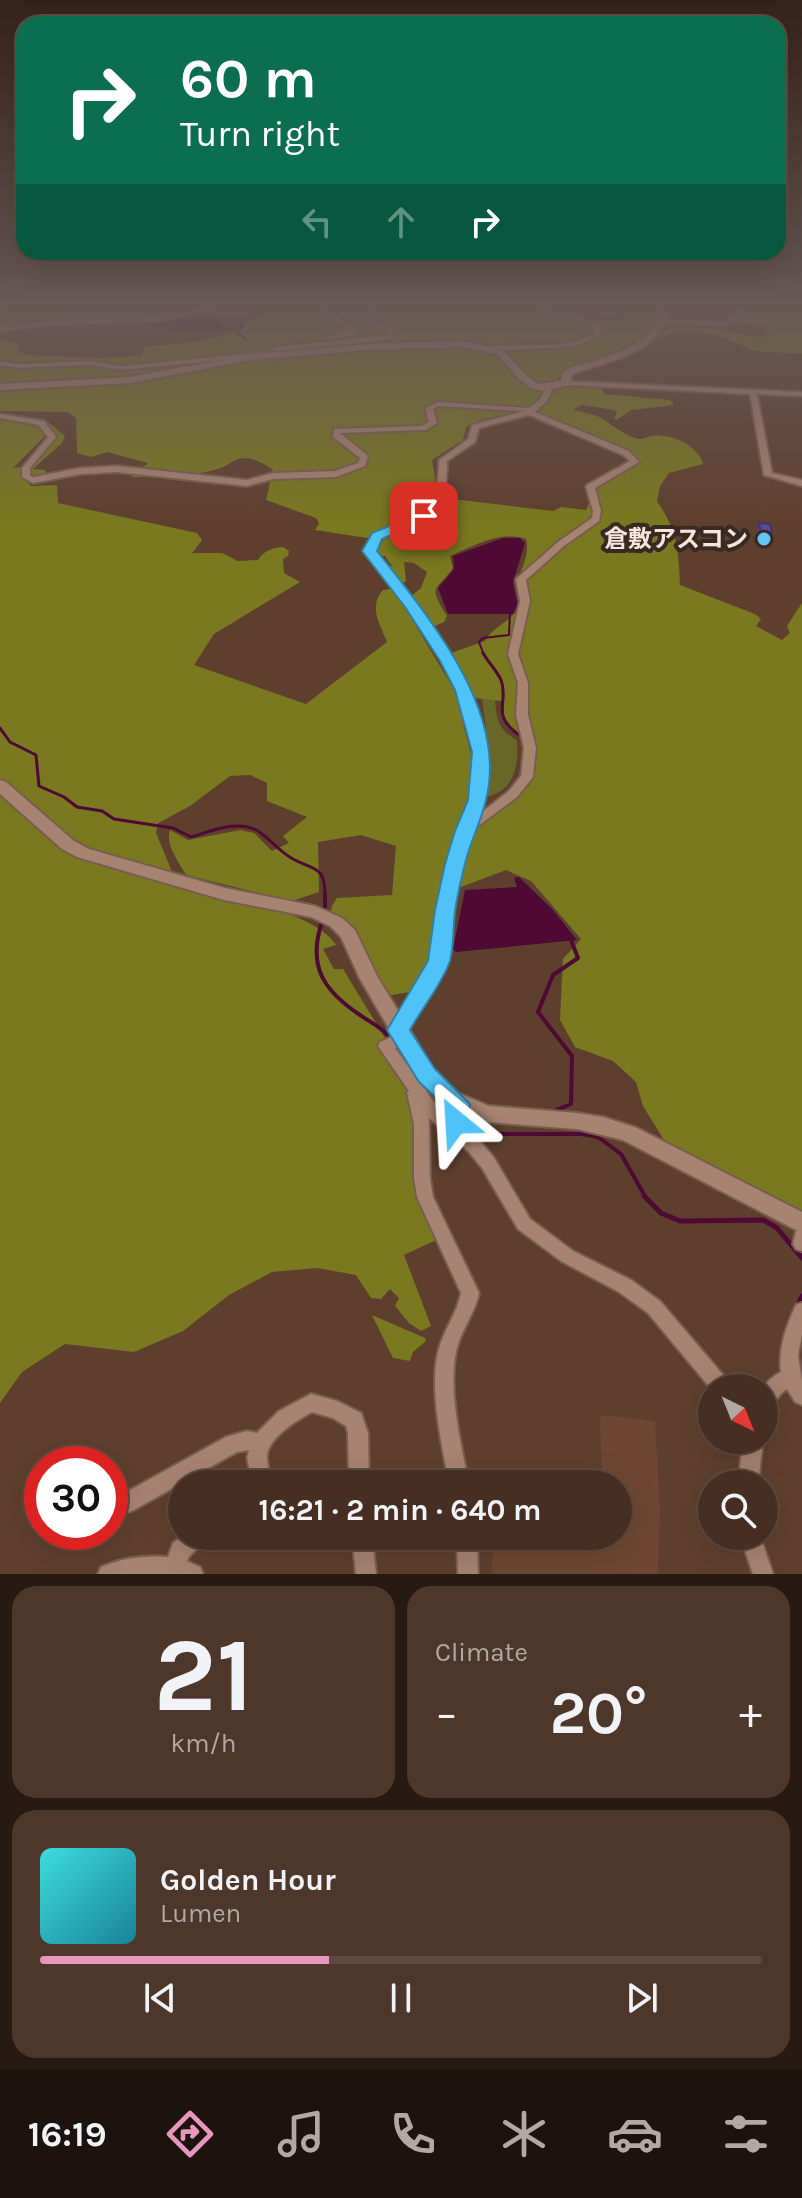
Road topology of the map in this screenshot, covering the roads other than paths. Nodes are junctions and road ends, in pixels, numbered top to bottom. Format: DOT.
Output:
graph roads {
  1 [pos="122,380"];
  2 [pos="524,380"];
  3 [pos="566,383"];
  4 [pos="0,387"];
  5 [pos="549,390"];
  6 [pos="753,391"];
  7 [pos="802,394"];
  8 [pos="534,411"];
  9 [pos="0,416"];
  10 [pos="802,483"];
  11 [pos="0,785"];
  12 [pos="464,831"];
  13 [pos="396,1038"];
  14 [pos="414,1090"];
  15 [pos="457,1118"];
  16 [pos="802,1223"];
  17 [pos="802,1236"];
  18 [pos="802,1244"];
  19 [pos="802,1311"];
  20 [pos="710,1374"];
  21 [pos="785,1379"];
  22 [pos="778,1387"];
  23 [pos="802,1396"];
  24 [pos="261,1444"];
  25 [pos="260,1470"];
  26 [pos="359,1470"];
  27 [pos="456,1470"];
  28 [pos="128,1502"];
  29 [pos="180,1550"];
  30 [pos="363,1550"];
  31 [pos="467,1550"];
  32 [pos="755,1550"];
  33 [pos="184,1571"];
  34 [pos="108,1574"];
  35 [pos="366,1574"];
  36 [pos="468,1574"];
  37 [pos="763,1574"];
  1 -- 4 [label="street"];
  2 -- 5 [label="street"];
  3 -- 5 [label="street"];
  3 -- 6 [label="street"];
  5 -- 8 [label="street"];
  6 -- 7 [label="street"];
  6 -- 10 [label="street"];
  8 -- 9 [label="street"];
  8 -- 12 [label="street"];
  8 -- 12 [label="street"];
  11 -- 13 [label="street"];
  12 -- 13 [label="street"];
  13 -- 14 [label="street"];
  13 -- 15 [label="street"];
  14 -- 15 [label="street"];
  14 -- 27 [label="street"];
  15 -- 16 [label="street"];
  15 -- 20 [label="street"];
  17 -- 18 [label="street"];
  19 -- 21 [label="street"];
  21 -- 22 [label="street"];
  21 -- 23 [label="street"];
  24 -- 25 [label="street"];
  24 -- 26 [label="street"];
  24 -- 28 [label="street"];
  29 -- 33 [label="street"];
  30 -- 35 [label="street"];
  31 -- 36 [label="street"];
  32 -- 37 [label="street"];
  33 -- 34 [label="street"];
}
